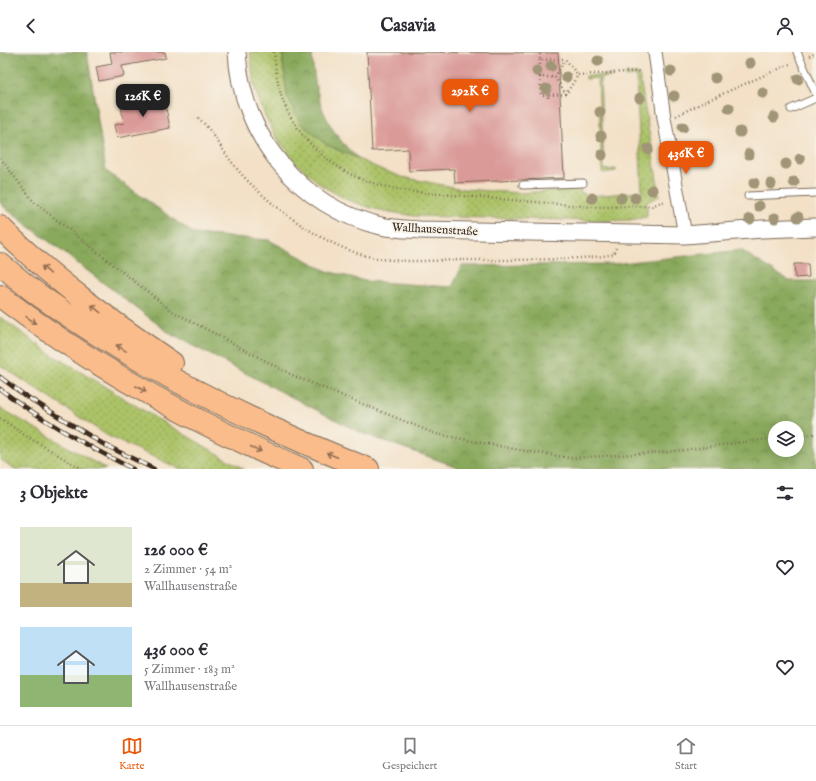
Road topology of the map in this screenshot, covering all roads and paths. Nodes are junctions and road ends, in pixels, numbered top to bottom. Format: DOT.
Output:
graph roads {
  1 [pos="237,52"];
  2 [pos="274,52"];
  3 [pos="656,52"];
  4 [pos="797,52"];
  5 [pos="816,53"];
  6 [pos="540,54"];
  7 [pos="565,59"];
  8 [pos="540,60"];
  9 [pos="800,60"];
  10 [pos="641,71"];
  11 [pos="578,75"];
  12 [pos="540,77"];
  13 [pos="555,77"];
  14 [pos="566,94"];
  15 [pos="816,94"];
  16 [pos="816,98"];
  17 [pos="791,109"];
  18 [pos="198,118"];
  19 [pos="664,118"];
  20 [pos="0,158"];
  21 [pos="582,183"];
  22 [pos="523,185"];
  23 [pos="816,193"];
  24 [pos="748,196"];
  25 [pos="678,201"];
  26 [pos="0,227"];
  27 [pos="816,227"];
  28 [pos="620,234"];
  29 [pos="685,235"];
  30 [pos="0,264"];
  31 [pos="0,296"];
  32 [pos="0,418"];
  33 [pos="279,432"];
  34 [pos="816,434"];
  35 [pos="804,435"];
  36 [pos="768,439"];
  37 [pos="82,469"];
  38 [pos="302,469"];
  39 [pos="368,469"];
  1 -- 28 [label="street, Wallhausenstraße"];
  2 -- 25 [label="path"];
  3 -- 19 [label="street"];
  4 -- 9 [label="lane"];
  5 -- 9 [label="path"];
  6 -- 8 [label="path"];
  7 -- 8 [label="path"];
  7 -- 11 [label="path"];
  7 -- 13 [label="path"];
  8 -- 12 [label="path"];
  9 -- 15 [label="lane"];
  9 -- 19 [label="path"];
  10 -- 11 [label="path"];
  11 -- 14 [label="path"];
  12 -- 13 [label="path"];
  12 -- 14 [label="path"];
  13 -- 14 [label="path"];
  16 -- 17 [label="lane"];
  18 -- 28 [label="path"];
  19 -- 25 [label="street"];
  20 -- 36 [label="path"];
  21 -- 22 [label="lane"];
  23 -- 24 [label="lane"];
  25 -- 29 [label="street"];
  33 -- 26 [label="highway, one-way"];
  27 -- 29 [label="street, Wallhausenstraße"];
  28 -- 29 [label="street, Wallhausenstraße"];
  33 -- 30 [label="highway, one-way"];
  31 -- 38 [label="highway, one-way"];
  32 -- 37 [label="path"];
  39 -- 33 [label="highway, one-way"];
  34 -- 35 [label="path"];
}
